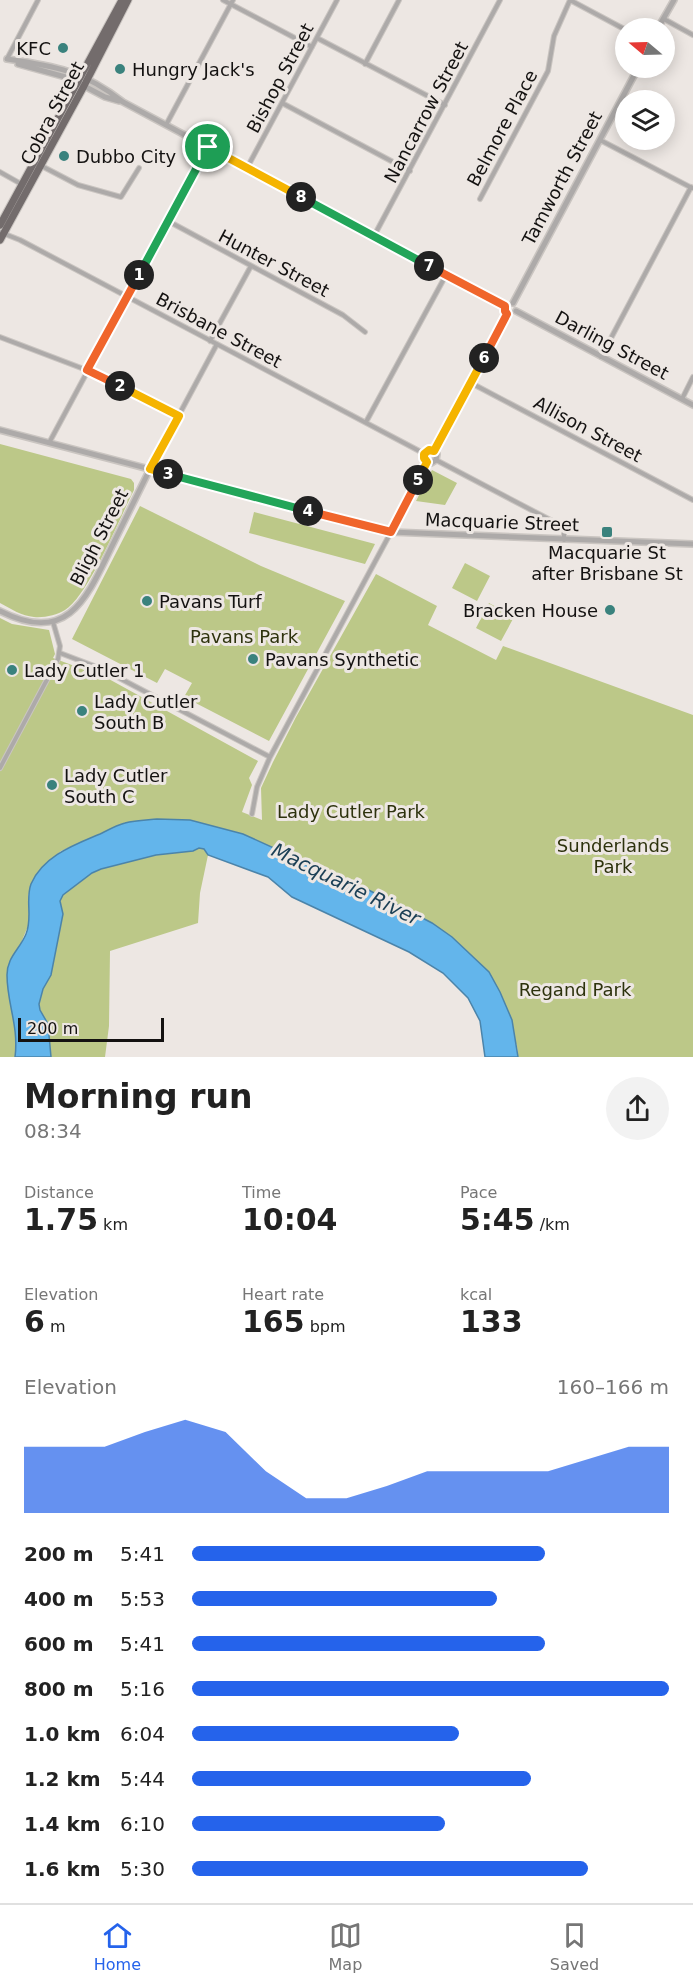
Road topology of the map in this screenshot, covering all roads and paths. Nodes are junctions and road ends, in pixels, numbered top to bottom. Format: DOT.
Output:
graph roads {
  1 [pos="38,0"];
  2 [pos="122,0"];
  3 [pos="128,0"];
  4 [pos="223,0"];
  5 [pos="337,0"];
  6 [pos="399,0"];
  7 [pos="500,0"];
  8 [pos="570,0"];
  9 [pos="674,0"];
  10 [pos="232,2"];
  11 [pos="665,18"];
  12 [pos="615,24"];
  13 [pos="675,25"];
  14 [pos="693,35"];
  15 [pos="317,38"];
  16 [pos="312,47"];
  17 [pos="3,59"];
  18 [pos="365,64"];
  19 [pos="633,78"];
  20 [pos="82,81"];
  21 [pos="282,103"];
  22 [pos="445,105"];
  23 [pos="166,125"];
  24 [pos="600,140"];
  25 [pos="208,147"];
  26 [pos="38,164"];
  27 [pos="138,168"];
  28 [pos="247,168"];
  29 [pos="410,171"];
  30 [pos="0,172"];
  31 [pos="26,186"];
  32 [pos="692,188"];
  33 [pos="480,199"];
  34 [pos="168,221"];
  35 [pos="0,225"];
  36 [pos="2,232"];
  37 [pos="374,236"];
  38 [pos="0,240"];
  39 [pos="251,266"];
  40 [pos="446,275"];
  41 [pos="127,297"];
  42 [pos="513,303"];
  43 [pos="505,306"];
  44 [pos="516,311"];
  45 [pos="507,314"];
  46 [pos="365,332"];
  47 [pos="0,337"];
  48 [pos="210,341"];
  49 [pos="217,344"];
  50 [pos="601,357"];
  51 [pos="87,370"];
  52 [pos="693,376"];
  53 [pos="470,383"];
  54 [pos="682,399"];
  55 [pos="693,405"];
  56 [pos="179,416"];
  57 [pos="366,422"];
  58 [pos="0,430"];
  59 [pos="49,443"];
  60 [pos="434,451"];
  61 [pos="424,454"];
  62 [pos="436,460"];
  63 [pos="427,462"];
  64 [pos="150,469"];
  65 [pos="693,500"];
  66 [pos="391,532"];
  67 [pos="564,540"];
  68 [pos="693,544"];
  69 [pos="0,611"];
  70 [pos="53,621"];
  71 [pos="60,653"];
  72 [pos="270,758"];
  73 [pos="0,768"];
  74 [pos="252,814"];
  1 -- 17 [label="street"];
  2 -- 20 [label="highway, Cobra Street"];
  3 -- 20 [label="highway, Cobra Street"];
  4 -- 10 [label="street"];
  5 -- 15 [label="street, Bishop Street"];
  6 -- 18 [label="street"];
  7 -- 22 [label="street, Nancarrow Street"];
  8 -- 12 [label="street"];
  8 -- 33 [label="street, Belmore Place"];
  9 -- 11 [label="street"];
  10 -- 16 [label="street"];
  10 -- 23 [label="street"];
  13 -- 14 [label="street"];
  15 -- 16 [label="street, Bishop Street"];
  15 -- 18 [label="street"];
  16 -- 21 [label="street, Bishop Street"];
  17 -- 20 [label="street"];
  18 -- 22 [label="street"];
  19 -- 24 [label="street, Tamworth Street"];
  20 -- 23 [label="street"];
  20 -- 26 [label="highway, Cobra Street"];
  21 -- 28 [label="street, Bishop Street"];
  21 -- 29 [label="street"];
  22 -- 29 [label="street, Nancarrow Street"];
  23 -- 25 [label="street"];
  24 -- 32 [label="street"];
  24 -- 42 [label="street, Tamworth Street"];
  25 -- 28 [label="street"];
  25 -- 34 [label="street"];
  26 -- 27 [label="street"];
  26 -- 31 [label="highway, Cobra Street"];
  28 -- 37 [label="street"];
  29 -- 37 [label="street, Nancarrow Street"];
  30 -- 31 [label="street"];
  31 -- 35 [label="highway, Cobra Street"];
  31 -- 36 [label="highway, Cobra Street"];
  32 -- 50 [label="street"];
  34 -- 39 [label="street, Hunter Street"];
  34 -- 41 [label="street"];
  36 -- 38 [label="highway, Cobra Street"];
  36 -- 41 [label="street, Brisbane Street"];
  37 -- 40 [label="street"];
  39 -- 46 [label="street, Hunter Street"];
  39 -- 48 [label="street"];
  40 -- 43 [label="street"];
  40 -- 57 [label="street"];
  41 -- 48 [label="street, Brisbane Street"];
  41 -- 51 [label="street"];
  42 -- 43 [label="street"];
  42 -- 44 [label="street"];
  43 -- 45 [label="street"];
  44 -- 45 [label="street"];
  44 -- 50 [label="street, Darling Street"];
  45 -- 53 [label="street"];
  47 -- 51 [label="street"];
  48 -- 49 [label="street, Brisbane Street"];
  49 -- 56 [label="street"];
  49 -- 57 [label="street, Brisbane Street"];
  50 -- 54 [label="street, Darling Street"];
  51 -- 56 [label="street"];
  51 -- 59 [label="street"];
  52 -- 54 [label="street"];
  53 -- 60 [label="street"];
  53 -- 65 [label="street, Allison Street"];
  54 -- 55 [label="street, Darling Street"];
  56 -- 64 [label="street"];
  57 -- 61 [label="street, Brisbane Street"];
  58 -- 59 [label="street, Macquarie Street"];
  59 -- 64 [label="street, Macquarie Street"];
  60 -- 61 [label="street"];
  60 -- 62 [label="street"];
  61 -- 63 [label="street"];
  62 -- 63 [label="street"];
  62 -- 67 [label="street"];
  63 -- 66 [label="street"];
  64 -- 66 [label="street, Macquarie Street"];
  64 -- 70 [label="street, Bligh Street"];
  66 -- 67 [label="street, Macquarie Street"];
  66 -- 72 [label="street"];
  67 -- 68 [label="street, Macquarie Street"];
  69 -- 70 [label="street"];
  70 -- 71 [label="street"];
  71 -- 72 [label="street"];
  71 -- 73 [label="street"];
  72 -- 74 [label="street"];
}
